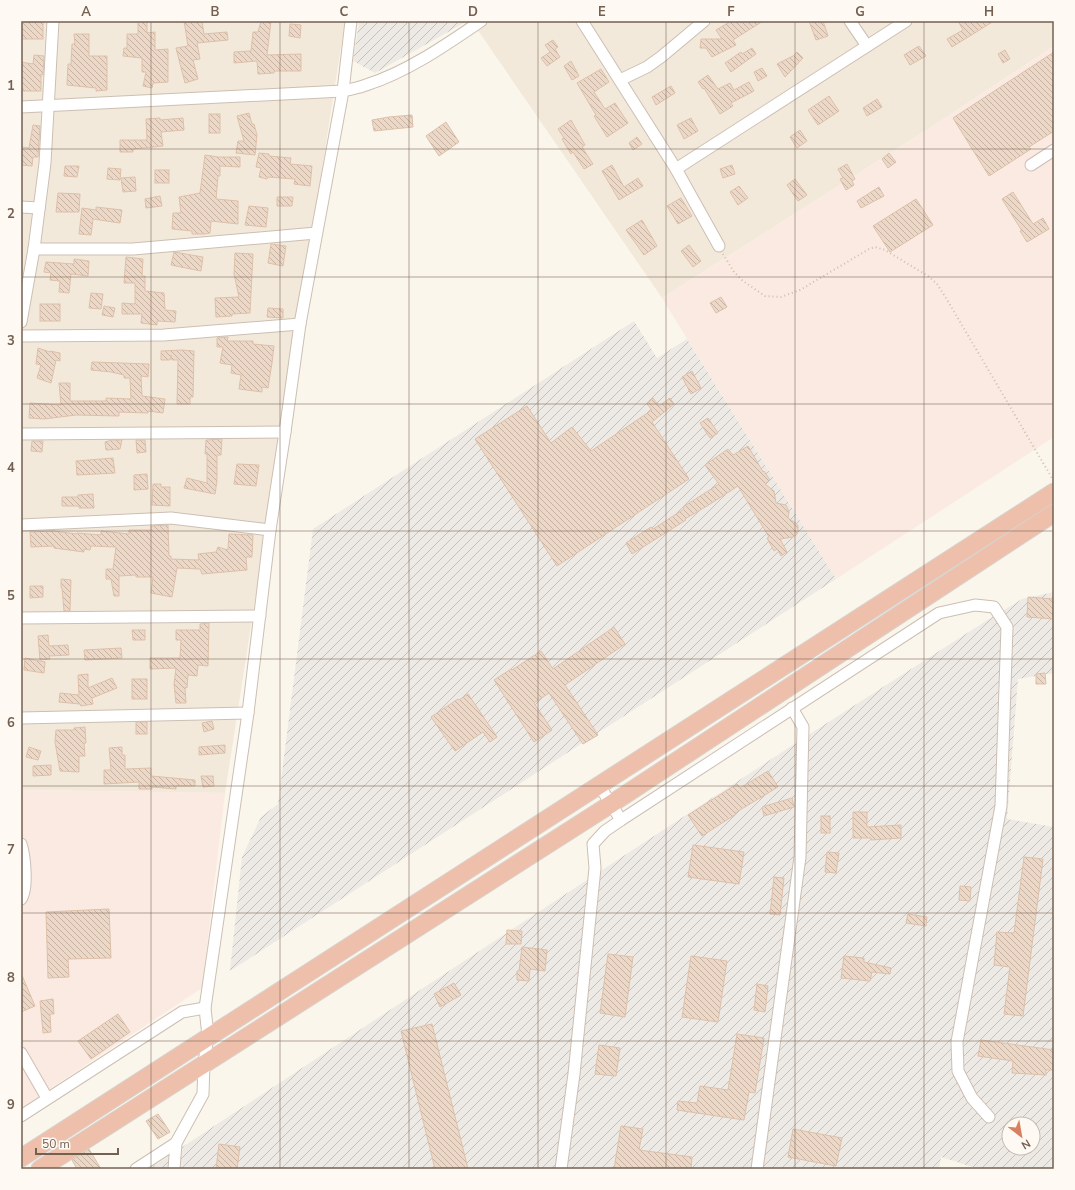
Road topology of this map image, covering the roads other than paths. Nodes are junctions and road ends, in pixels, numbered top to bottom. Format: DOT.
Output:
graph roads {
  1 [pos="53,21"];
  2 [pos="351,21"];
  3 [pos="482,21"];
  4 [pos="582,21"];
  5 [pos="704,21"];
  6 [pos="850,21"];
  7 [pos="906,21"];
  8 [pos="867,46"];
  9 [pos="620,80"];
  10 [pos="342,91"];
  11 [pos="49,105"];
  12 [pos="21,107"];
  13 [pos="1054,150"];
  14 [pos="1031,165"];
  15 [pos="676,169"];
  16 [pos="21,207"];
  17 [pos="39,208"];
  18 [pos="316,233"];
  19 [pos="719,246"];
  20 [pos="34,249"];
  21 [pos="21,322"];
  22 [pos="300,324"];
  23 [pos="21,336"];
  24 [pos="285,432"];
  25 [pos="21,434"];
  26 [pos="1054,492"];
  27 [pos="1054,513"];
  28 [pos="21,525"];
  29 [pos="270,530"];
  30 [pos="260,616"];
  31 [pos="21,618"];
  32 [pos="792,708"];
  33 [pos="248,713"];
  34 [pos="21,718"];
  35 [pos="599,785"];
  36 [pos="611,804"];
  37 [pos="621,820"];
  38 [pos="21,844"];
  39 [pos="21,899"];
  40 [pos="205,1008"];
  41 [pos="208,1036"];
  42 [pos="21,1053"];
  43 [pos="204,1063"];
  44 [pos="47,1098"];
  45 [pos="21,1116"];
  46 [pos="989,1117"];
  47 [pos="176,1144"];
  48 [pos="21,1158"];
  49 [pos="40,1169"];
  50 [pos="136,1169"];
  51 [pos="174,1169"];
  52 [pos="561,1169"];
  53 [pos="757,1169"];
  1 -- 11 [label="street"];
  2 -- 10 [label="street"];
  3 -- 10 [label="street"];
  4 -- 9 [label="street"];
  5 -- 9 [label="street"];
  6 -- 8 [label="street"];
  7 -- 8 [label="street"];
  8 -- 15 [label="street"];
  9 -- 15 [label="street"];
  10 -- 11 [label="street"];
  10 -- 18 [label="street"];
  11 -- 12 [label="street"];
  11 -- 17 [label="street"];
  13 -- 14 [label="street"];
  15 -- 19 [label="street"];
  16 -- 17 [label="street"];
  17 -- 20 [label="street"];
  18 -- 20 [label="street"];
  18 -- 22 [label="street"];
  20 -- 21 [label="street"];
  22 -- 23 [label="street"];
  22 -- 24 [label="street"];
  24 -- 25 [label="street"];
  24 -- 29 [label="street"];
  26 -- 35 [label="highway"];
  27 -- 36 [label="highway"];
  28 -- 29 [label="street"];
  29 -- 30 [label="street"];
  30 -- 31 [label="street"];
  30 -- 33 [label="street"];
  32 -- 37 [label="street"];
  32 -- 46 [label="street"];
  32 -- 53 [label="street"];
  33 -- 34 [label="street"];
  33 -- 40 [label="street"];
  35 -- 36 [label="street"];
  35 -- 41 [label="highway"];
  36 -- 37 [label="street"];
  36 -- 43 [label="highway"];
  37 -- 52 [label="street"];
  38 -- 39 [label="street"];
  40 -- 41 [label="street"];
  40 -- 44 [label="street"];
  41 -- 43 [label="street"];
  41 -- 48 [label="highway"];
  42 -- 44 [label="street"];
  43 -- 47 [label="street"];
  43 -- 49 [label="highway"];
  44 -- 45 [label="street"];
  47 -- 50 [label="street"];
  47 -- 51 [label="street"];
}
